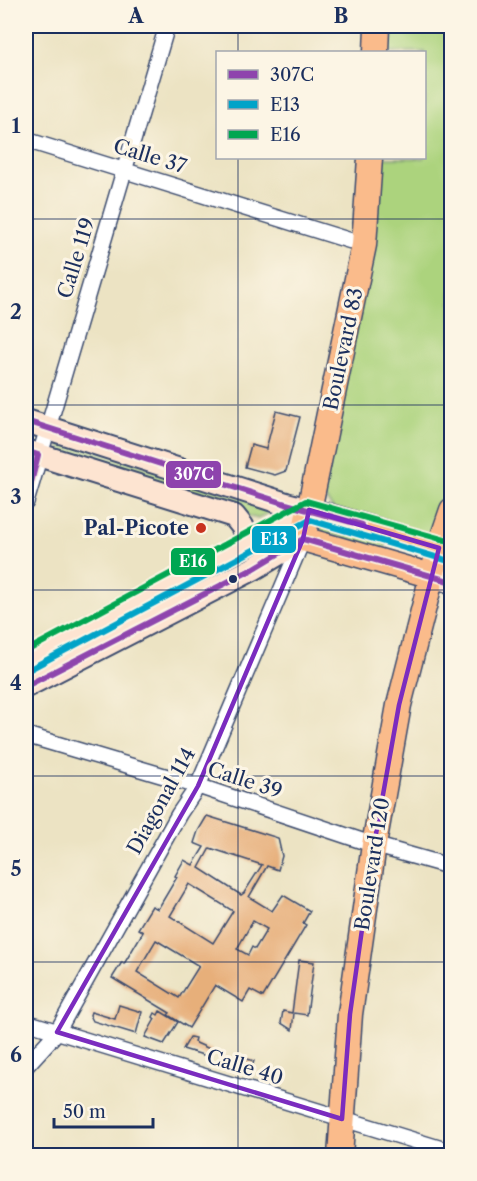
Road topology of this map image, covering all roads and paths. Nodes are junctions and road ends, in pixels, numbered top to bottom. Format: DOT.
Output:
graph roads {
  1 [pos="167,26"];
  2 [pos="377,26"];
  3 [pos="376,51"];
  4 [pos="26,140"];
  5 [pos="370,159"];
  6 [pos="124,170"];
  7 [pos="364,245"];
  8 [pos="36,424"];
  9 [pos="32,453"];
  10 [pos="26,502"];
  11 [pos="309,510"];
  12 [pos="452,510"];
  13 [pos="303,539"];
  14 [pos="241,547"];
  15 [pos="445,550"];
  16 [pos="442,579"];
  17 [pos="26,661"];
  18 [pos="26,686"];
  19 [pos="26,735"];
  20 [pos="198,786"];
  21 [pos="374,845"];
  22 [pos="452,867"];
  23 [pos="26,1022"];
  24 [pos="57,1032"];
  25 [pos="26,1066"];
  26 [pos="342,1119"];
  27 [pos="452,1152"];
  28 [pos="340,1155"];
  1 -- 6 [label="street, Calle 119"];
  2 -- 3 [label="main road"];
  4 -- 6 [label="street, Calle 37"];
  5 -- 7 [label="main road, Boulevard 83"];
  6 -- 7 [label="street, Calle 37"];
  6 -- 8 [label="street, Calle 119"];
  7 -- 11 [label="main road, Boulevard 83"];
  8 -- 9 [label="street, Calle 119"];
  8 -- 11 [label="main road"];
  9 -- 10 [label="street, Calle 119"];
  9 -- 14 [label="main road"];
  11 -- 13 [label="main road, Boulevard 83"];
  11 -- 14 [label="main road"];
  11 -- 15 [label="main road"];
  12 -- 15 [label="main road, Boulevard 120"];
  13 -- 16 [label="main road"];
  13 -- 18 [label="main road"];
  13 -- 20 [label="street, Diagonal 114"];
  14 -- 17 [label="main road"];
  15 -- 16 [label="main road, Boulevard 120"];
  16 -- 21 [label="main road, Boulevard 120"];
  19 -- 20 [label="street, Calle 39"];
  20 -- 21 [label="street, Calle 39"];
  20 -- 24 [label="street, Diagonal 114"];
  21 -- 22 [label="street, Calle 39"];
  21 -- 26 [label="main road, Boulevard 120"];
  23 -- 24 [label="street, Calle 40"];
  24 -- 25 [label="street, Diagonal 114"];
  24 -- 26 [label="street, Calle 40"];
  26 -- 27 [label="street, Calle 40"];
  26 -- 28 [label="main road, Boulevard 120"];
}
